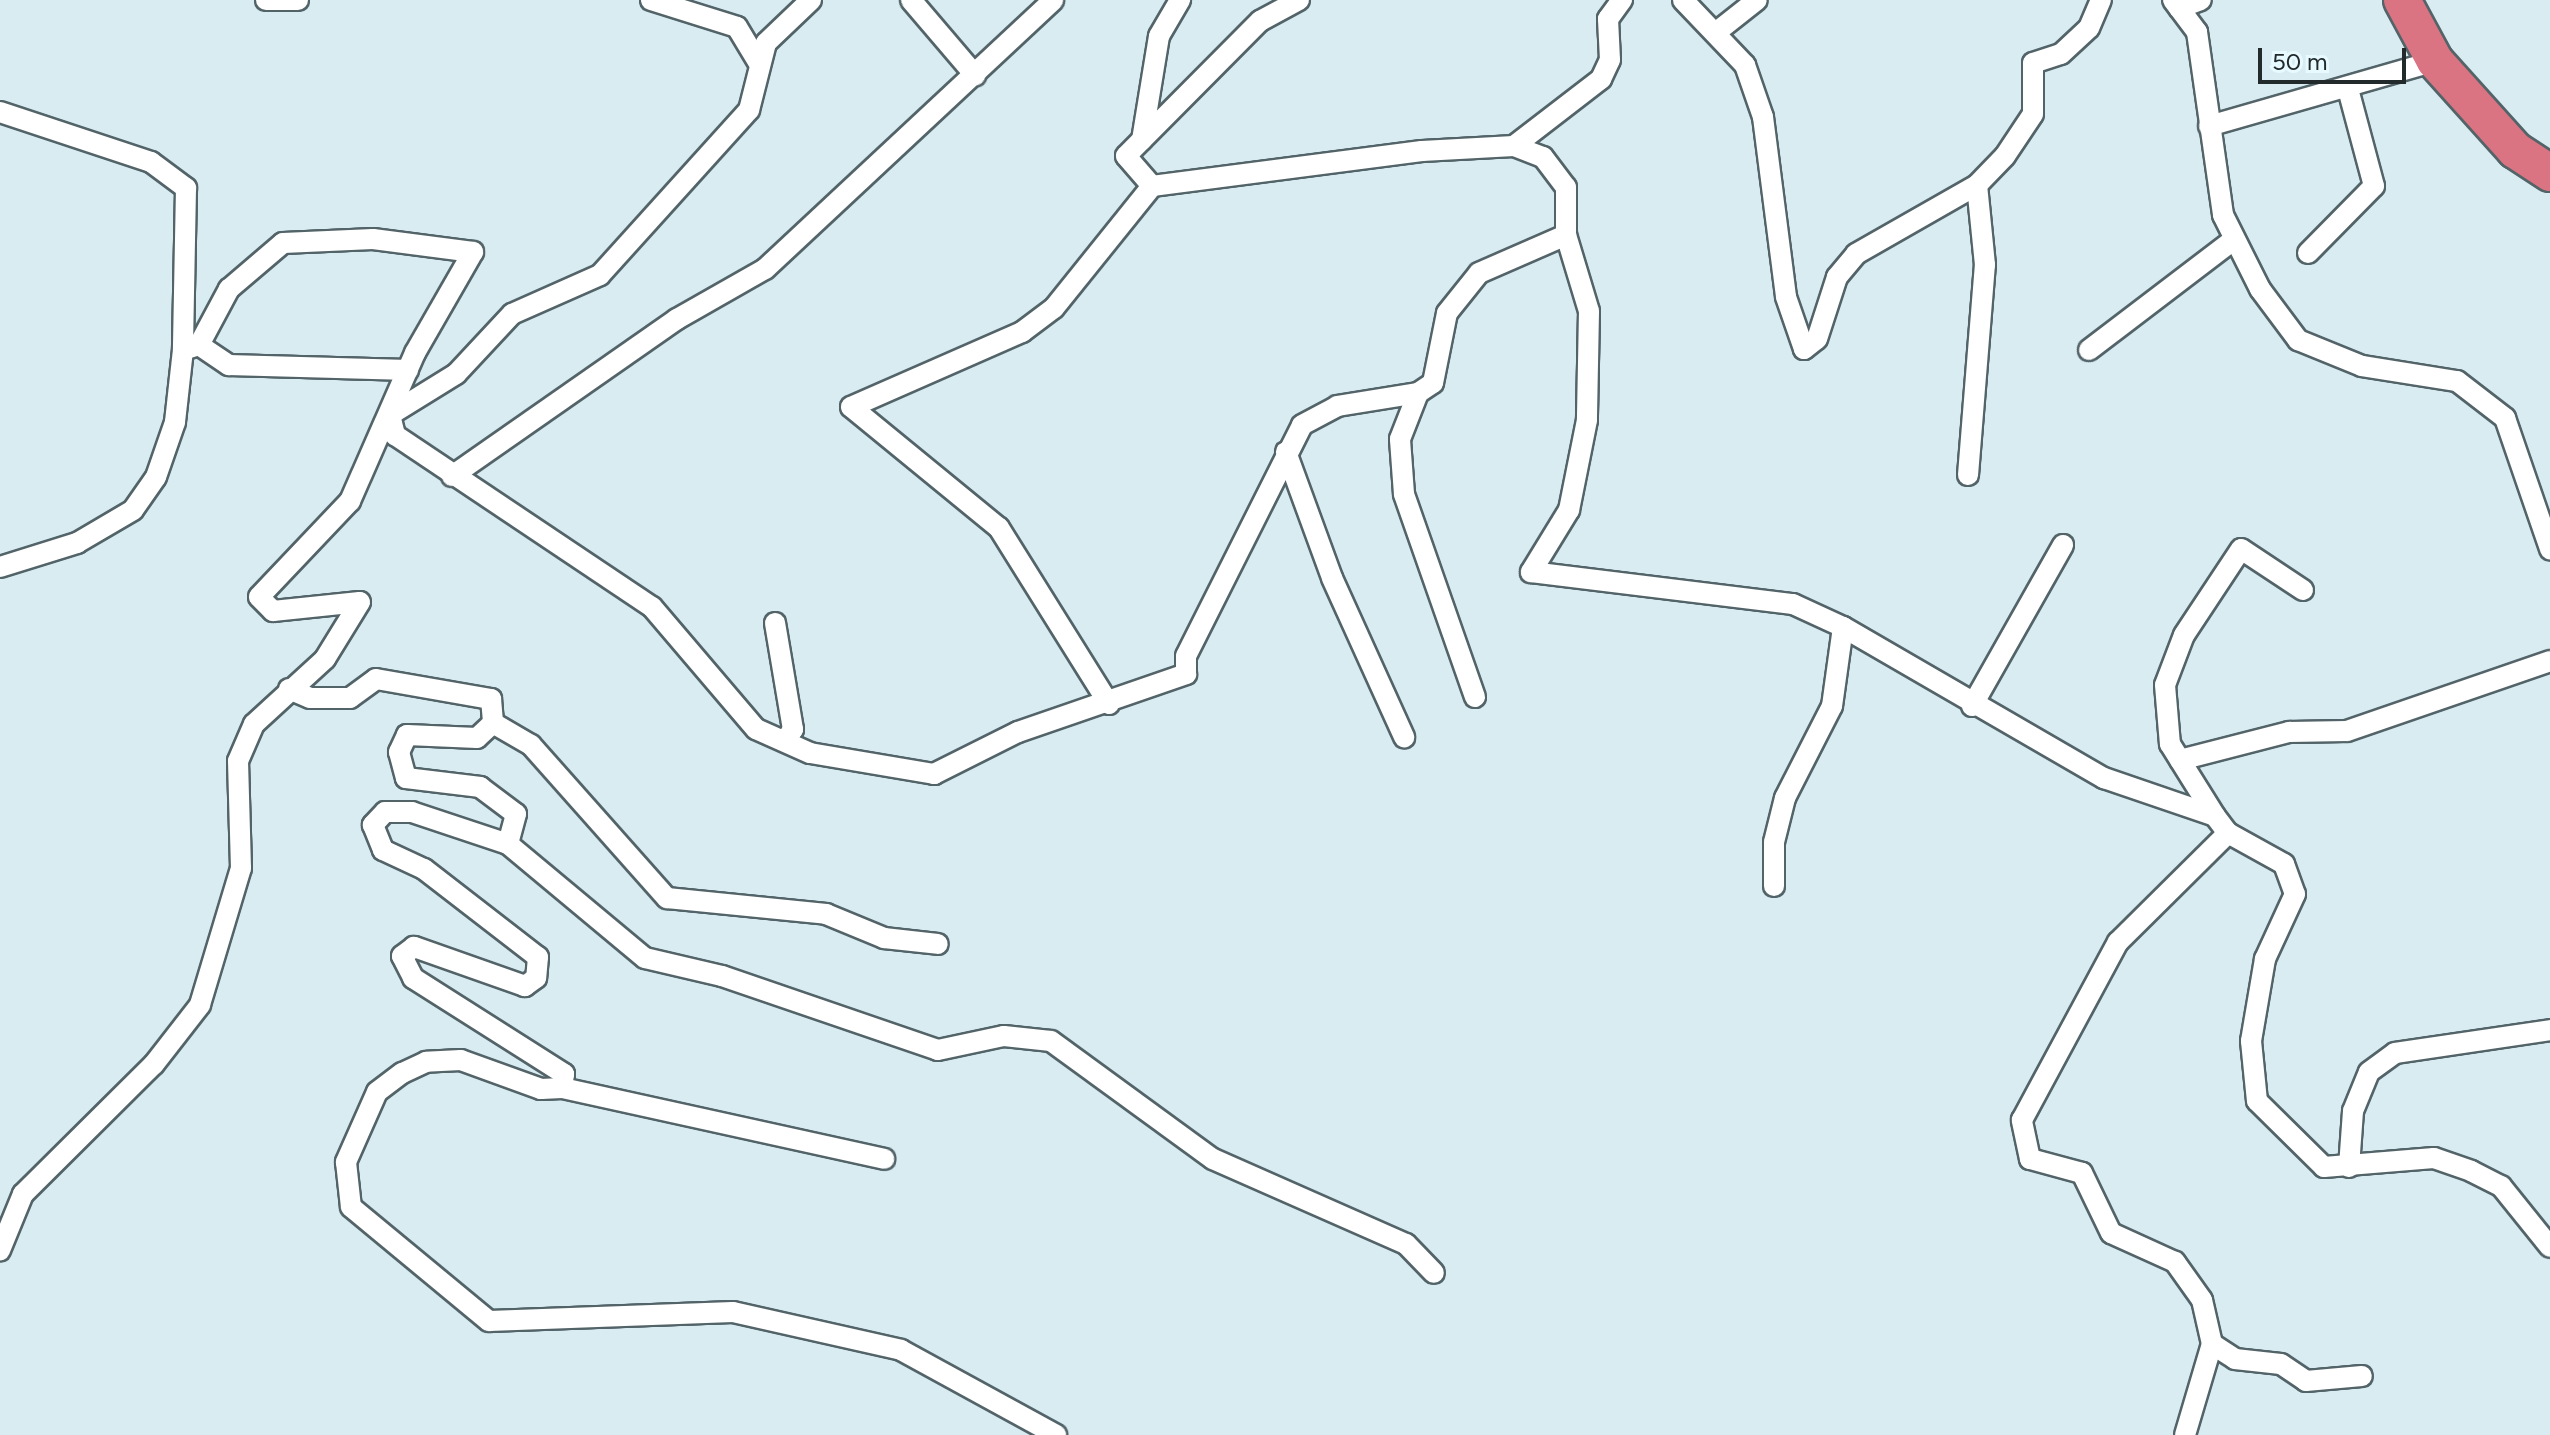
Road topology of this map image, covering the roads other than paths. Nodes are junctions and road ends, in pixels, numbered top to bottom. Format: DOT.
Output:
graph roads {
  1 [pos="266,0"];
  2 [pos="298,0"];
  3 [pos="651,0"];
  4 [pos="811,0"];
  5 [pos="911,0"];
  6 [pos="1053,0"];
  7 [pos="1180,0"];
  8 [pos="1299,0"];
  9 [pos="1622,0"];
  10 [pos="1683,0"];
  11 [pos="1757,0"];
  12 [pos="2101,0"];
  13 [pos="2201,0"];
  14 [pos="2402,0"];
  15 [pos="2176,4"];
  16 [pos="1719,30"];
  17 [pos="2435,61"];
  18 [pos="758,62"];
  19 [pos="975,75"];
  20 [pos="2348,89"];
  21 [pos="0,112"];
  22 [pos="2209,126"];
  23 [pos="1142,140"];
  24 [pos="1514,146"];
  25 [pos="2550,173"];
  26 [pos="1977,185"];
  27 [pos="1152,186"];
  28 [pos="1566,235"];
  29 [pos="2231,242"];
  30 [pos="2308,253"];
  31 [pos="191,348"];
  32 [pos="2089,350"];
  33 [pos="408,370"];
  34 [pos="1418,393"];
  35 [pos="390,415"];
  36 [pos="1286,452"];
  37 [pos="1968,475"];
  38 [pos="452,476"];
  39 [pos="2063,545"];
  40 [pos="2550,549"];
  41 [pos="0,567"];
  42 [pos="2303,590"];
  43 [pos="775,623"];
  44 [pos="1843,627"];
  45 [pos="2550,661"];
  46 [pos="289,689"];
  47 [pos="1475,697"];
  48 [pos="1109,704"];
  49 [pos="1972,706"];
  50 [pos="493,723"];
  51 [pos="1404,737"];
  52 [pos="786,740"];
  53 [pos="2180,760"];
  54 [pos="2221,824"];
  55 [pos="508,844"];
  56 [pos="1774,886"];
  57 [pos="938,944"];
  58 [pos="2550,1030"];
  59 [pos="562,1088"];
  60 [pos="884,1159"];
  61 [pos="2349,1167"];
  62 [pos="2550,1247"];
  63 [pos="0,1250"];
  64 [pos="1434,1273"];
  65 [pos="2212,1344"];
  66 [pos="2362,1376"];
  67 [pos="1056,1435"];
  68 [pos="2185,1435"];
  1 -- 2 [label="street"];
  3 -- 18 [label="street"];
  4 -- 18 [label="street"];
  5 -- 19 [label="street"];
  6 -- 19 [label="street"];
  7 -- 23 [label="street"];
  8 -- 23 [label="street"];
  9 -- 24 [label="street"];
  10 -- 16 [label="street"];
  11 -- 16 [label="street"];
  12 -- 26 [label="street"];
  13 -- 15 [label="street"];
  14 -- 17 [label="highway"];
  15 -- 22 [label="street"];
  16 -- 26 [label="street"];
  17 -- 20 [label="street"];
  17 -- 25 [label="highway"];
  18 -- 35 [label="street"];
  19 -- 38 [label="street"];
  20 -- 22 [label="street"];
  20 -- 30 [label="street"];
  21 -- 31 [label="street"];
  22 -- 29 [label="street"];
  23 -- 27 [label="street"];
  24 -- 27 [label="street"];
  24 -- 28 [label="street"];
  26 -- 37 [label="street"];
  27 -- 48 [label="street"];
  28 -- 34 [label="street"];
  28 -- 44 [label="street"];
  29 -- 32 [label="street"];
  29 -- 40 [label="street"];
  31 -- 33 [label="street"];
  31 -- 33 [label="street"];
  31 -- 41 [label="street"];
  33 -- 35 [label="street"];
  34 -- 36 [label="street"];
  34 -- 47 [label="street"];
  35 -- 38 [label="street"];
  35 -- 46 [label="street"];
  36 -- 48 [label="street"];
  36 -- 51 [label="street"];
  38 -- 52 [label="street"];
  39 -- 49 [label="street"];
  42 -- 53 [label="street"];
  43 -- 52 [label="street"];
  44 -- 49 [label="street"];
  44 -- 56 [label="street"];
  45 -- 53 [label="street"];
  46 -- 50 [label="street"];
  46 -- 63 [label="street"];
  48 -- 52 [label="street"];
  49 -- 54 [label="street"];
  50 -- 55 [label="street"];
  50 -- 57 [label="street"];
  53 -- 54 [label="street"];
  54 -- 61 [label="street"];
  54 -- 65 [label="street"];
  55 -- 59 [label="street"];
  55 -- 64 [label="street"];
  58 -- 61 [label="street"];
  59 -- 60 [label="street"];
  59 -- 67 [label="street"];
  61 -- 62 [label="street"];
  65 -- 66 [label="street"];
  65 -- 68 [label="street"];
}
